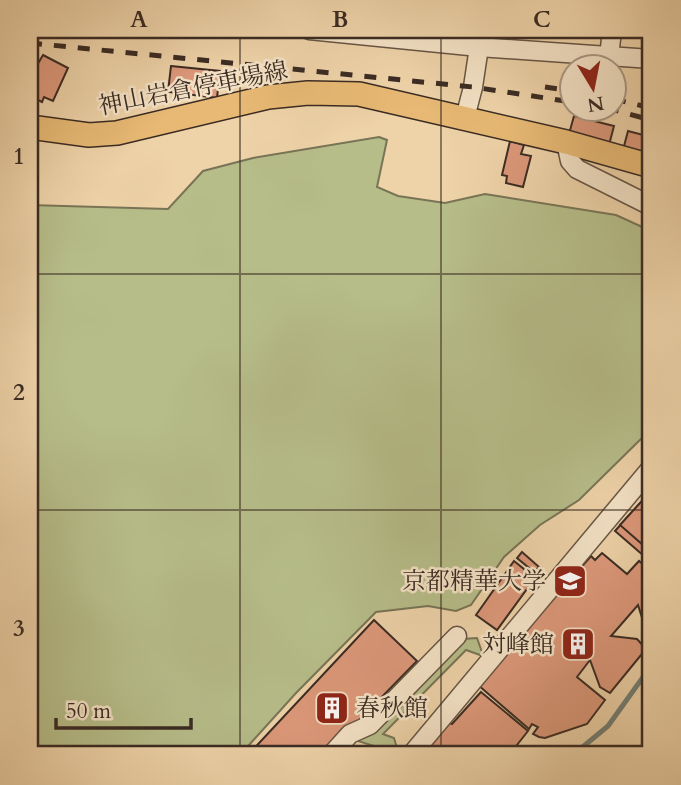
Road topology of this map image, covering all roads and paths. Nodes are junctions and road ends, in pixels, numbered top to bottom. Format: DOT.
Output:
graph roads {
  1 [pos="310,30"];
  2 [pos="612,30"];
  3 [pos="480,47"];
  4 [pos="610,52"];
  5 [pos="558,53"];
  6 [pos="628,58"];
  7 [pos="651,59"];
  8 [pos="465,118"];
  9 [pos="30,127"];
  10 [pos="566,142"];
  11 [pos="651,166"];
  12 [pos="651,206"];
  13 [pos="651,468"];
  14 [pos="457,636"];
  15 [pos="331,755"];
  16 [pos="411,755"];
  1 -- 3 [label="street"];
  2 -- 4 [label="street"];
  3 -- 5 [label="street"];
  3 -- 8 [label="street"];
  6 -- 7 [label="street"];
  8 -- 9 [label="main road, 神山岩倉停車場線"];
  8 -- 10 [label="main road, 神山岩倉停車場線"];
  10 -- 11 [label="main road, 神山岩倉停車場線"];
  10 -- 12 [label="street"];
  13 -- 16 [label="street"];
  14 -- 15 [label="street"];
}
